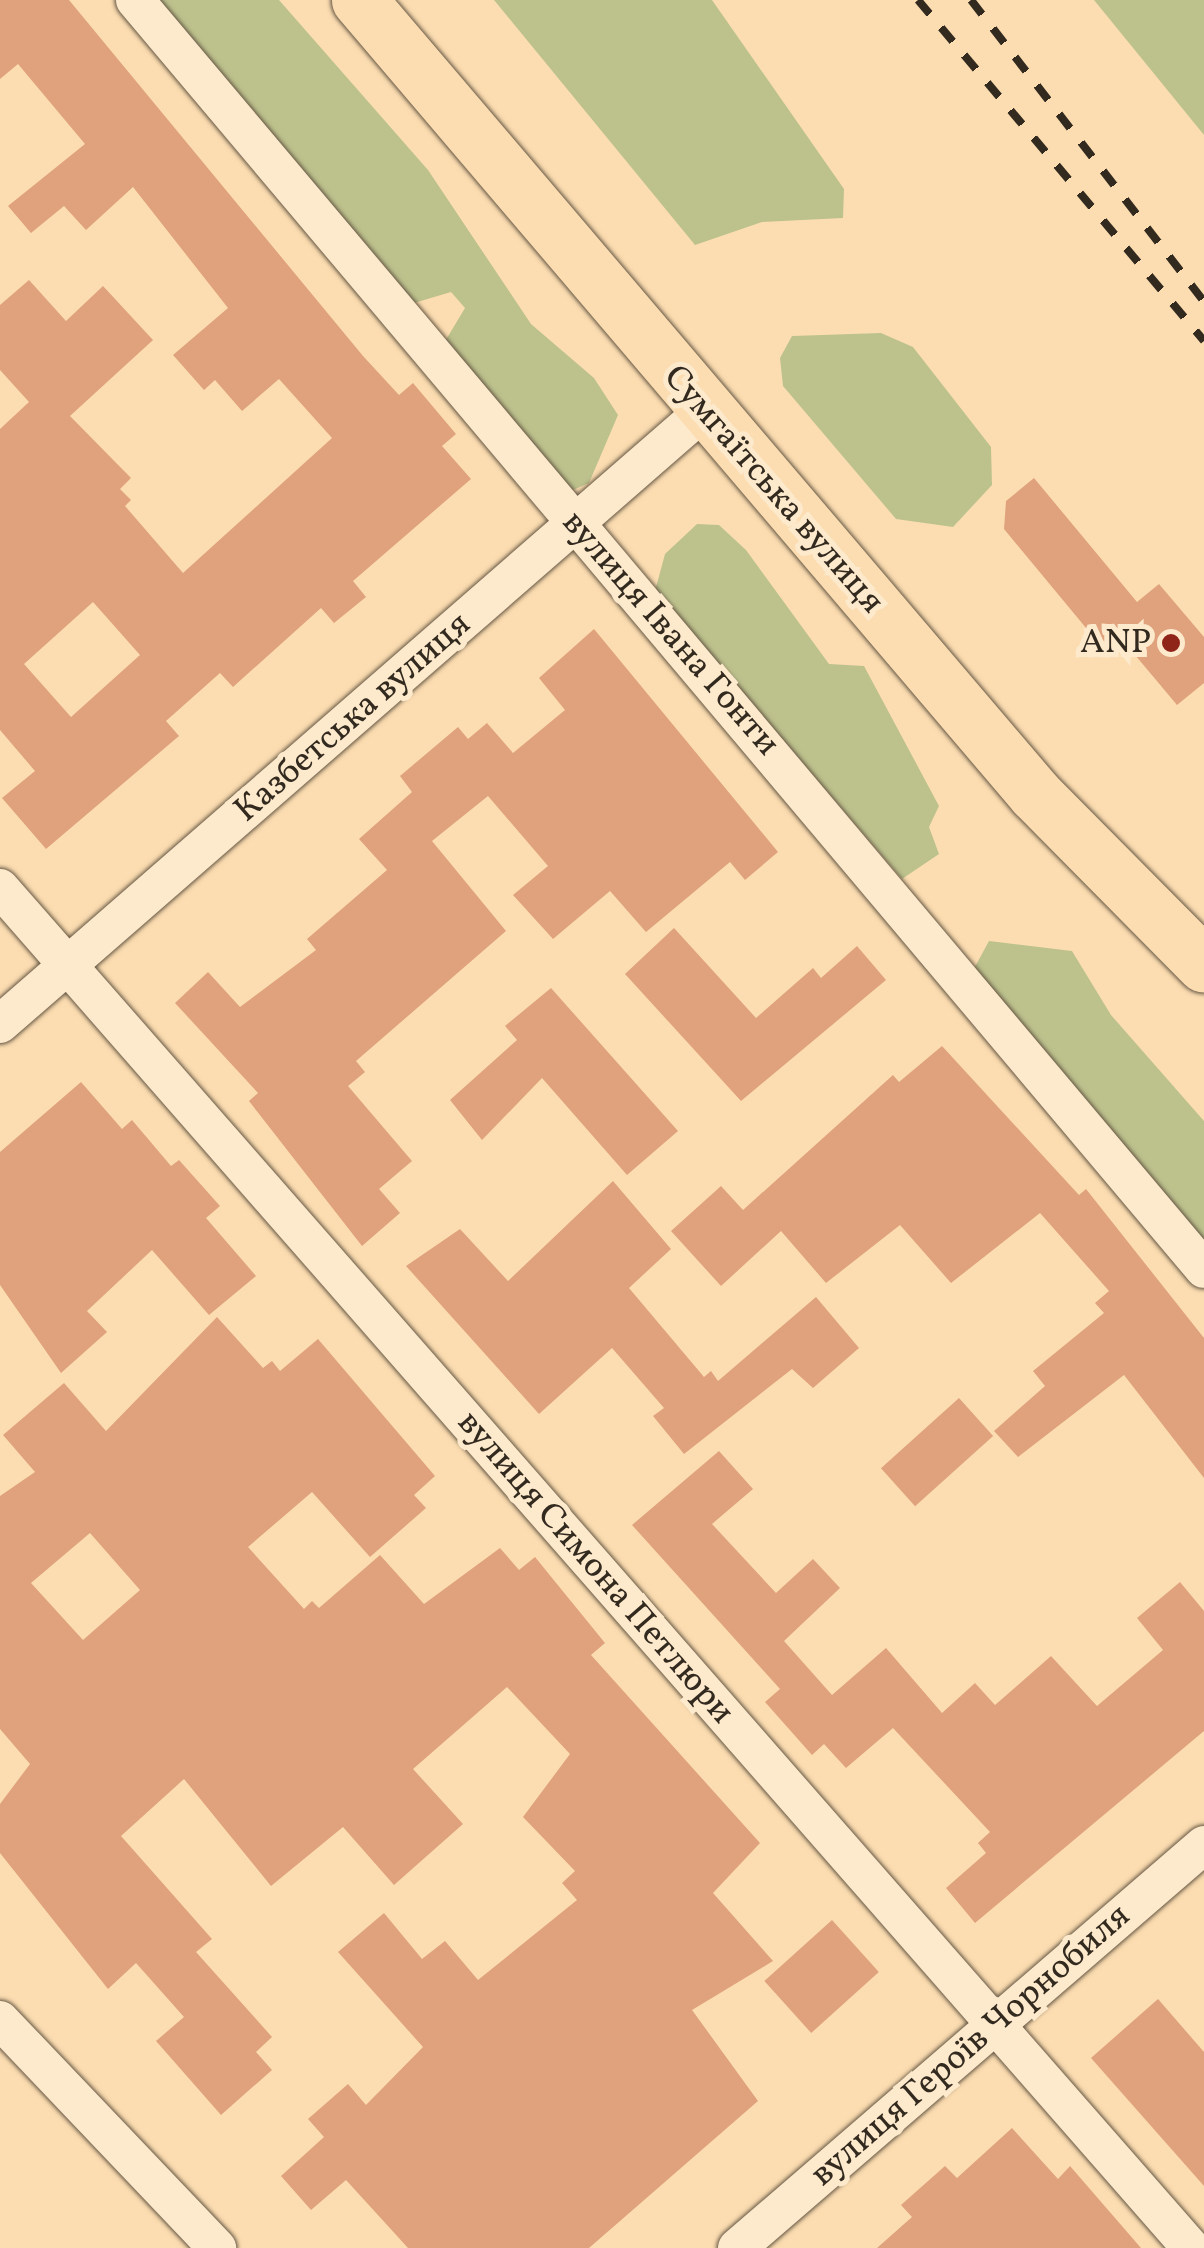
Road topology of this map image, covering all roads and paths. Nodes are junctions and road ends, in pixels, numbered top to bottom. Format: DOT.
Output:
graph roads {
  1 [pos="134,0"];
  2 [pos="359,0"];
  3 [pos="704,411"];
  4 [pos="576,524"];
  5 [pos="0,888"];
  6 [pos="1204,965"];
  7 [pos="67,966"];
  8 [pos="0,1024"];
  9 [pos="1204,1269"];
  10 [pos="1204,1844"];
  11 [pos="0,2020"];
  12 [pos="996,2026"];
  13 [pos="217,2248"];
  14 [pos="737,2248"];
  15 [pos="1191,2248"];
  1 -- 4 [label="street, вулиця Івана Гонти"];
  2 -- 3 [label="main road, Сумгаїтська вулиця"];
  3 -- 4 [label="street, Казбетська вулиця"];
  3 -- 6 [label="main road, Сумгаїтська вулиця"];
  4 -- 7 [label="street, Казбетська вулиця"];
  4 -- 9 [label="street, вулиця Івана Гонти"];
  5 -- 7 [label="street, вулиця Симона Петлюри"];
  7 -- 8 [label="street, Казбетська вулиця"];
  7 -- 12 [label="street, вулиця Симона Петлюри"];
  10 -- 12 [label="street, вулиця Героїв Чорнобиля"];
  11 -- 13 [label="street"];
  12 -- 14 [label="street, вулиця Героїв Чорнобиля"];
  12 -- 15 [label="street, вулиця Симона Петлюри"];
}
